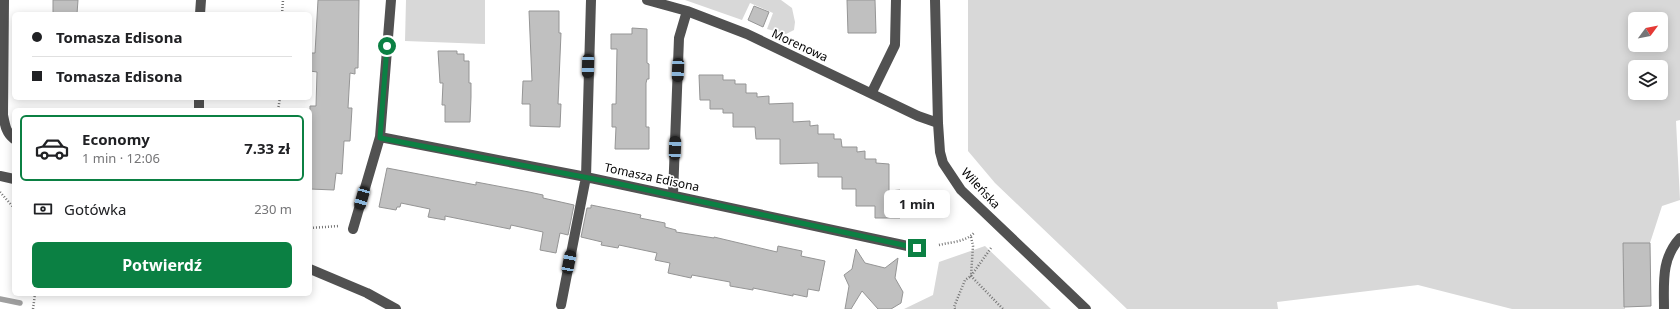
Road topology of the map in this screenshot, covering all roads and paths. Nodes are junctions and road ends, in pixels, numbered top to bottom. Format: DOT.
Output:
graph roads {
  1 [pos="4,0"];
  2 [pos="201,0"];
  3 [pos="283,0"];
  4 [pos="391,0"];
  5 [pos="591,0"];
  6 [pos="647,0"];
  7 [pos="896,0"];
  8 [pos="935,0"];
  9 [pos="200,12"];
  10 [pos="282,12"];
  11 [pos="687,12"];
  12 [pos="872,92"];
  13 [pos="938,123"];
  14 [pos="12,137"];
  15 [pos="380,138"];
  16 [pos="0,176"];
  17 [pos="586,177"];
  18 [pos="12,179"];
  19 [pos="0,192"];
  20 [pos="673,195"];
  21 [pos="12,206"];
  22 [pos="312,228"];
  23 [pos="353,228"];
  24 [pos="975,232"];
  25 [pos="971,237"];
  26 [pos="1680,238"];
  27 [pos="939,244"];
  28 [pos="917,248"];
  29 [pos="991,248"];
  30 [pos="312,270"];
  31 [pos="971,276"];
  32 [pos="35,296"];
  33 [pos="561,305"];
  34 [pos="33,309"];
  35 [pos="396,309"];
  36 [pos="955,309"];
  37 [pos="1003,309"];
  38 [pos="1086,309"];
  39 [pos="1664,309"];
  1 -- 14 [label="street"];
  2 -- 9 [label="street"];
  3 -- 10 [label="path"];
  4 -- 15 [label="street"];
  5 -- 17 [label="street"];
  6 -- 11 [label="street, Morenowa"];
  7 -- 12 [label="street"];
  8 -- 13 [label="street, Wileńska"];
  11 -- 12 [label="street, Morenowa"];
  11 -- 20 [label="street"];
  12 -- 13 [label="street, Morenowa"];
  13 -- 38 [label="street, Wileńska"];
  15 -- 17 [label="street, Tomasza Edisona"];
  15 -- 23 [label="street"];
  16 -- 18 [label="street"];
  17 -- 20 [label="street, Tomasza Edisona"];
  17 -- 33 [label="street"];
  19 -- 21 [label="path"];
  20 -- 28 [label="street, Tomasza Edisona"];
  22 -- 23 [label="path"];
  24 -- 25 [label="path"];
  25 -- 27 [label="path"];
  25 -- 31 [label="path"];
  26 -- 39 [label="street"];
  29 -- 31 [label="path"];
  30 -- 35 [label="street"];
  31 -- 36 [label="path"];
  31 -- 37 [label="path"];
  32 -- 34 [label="path"];
}
